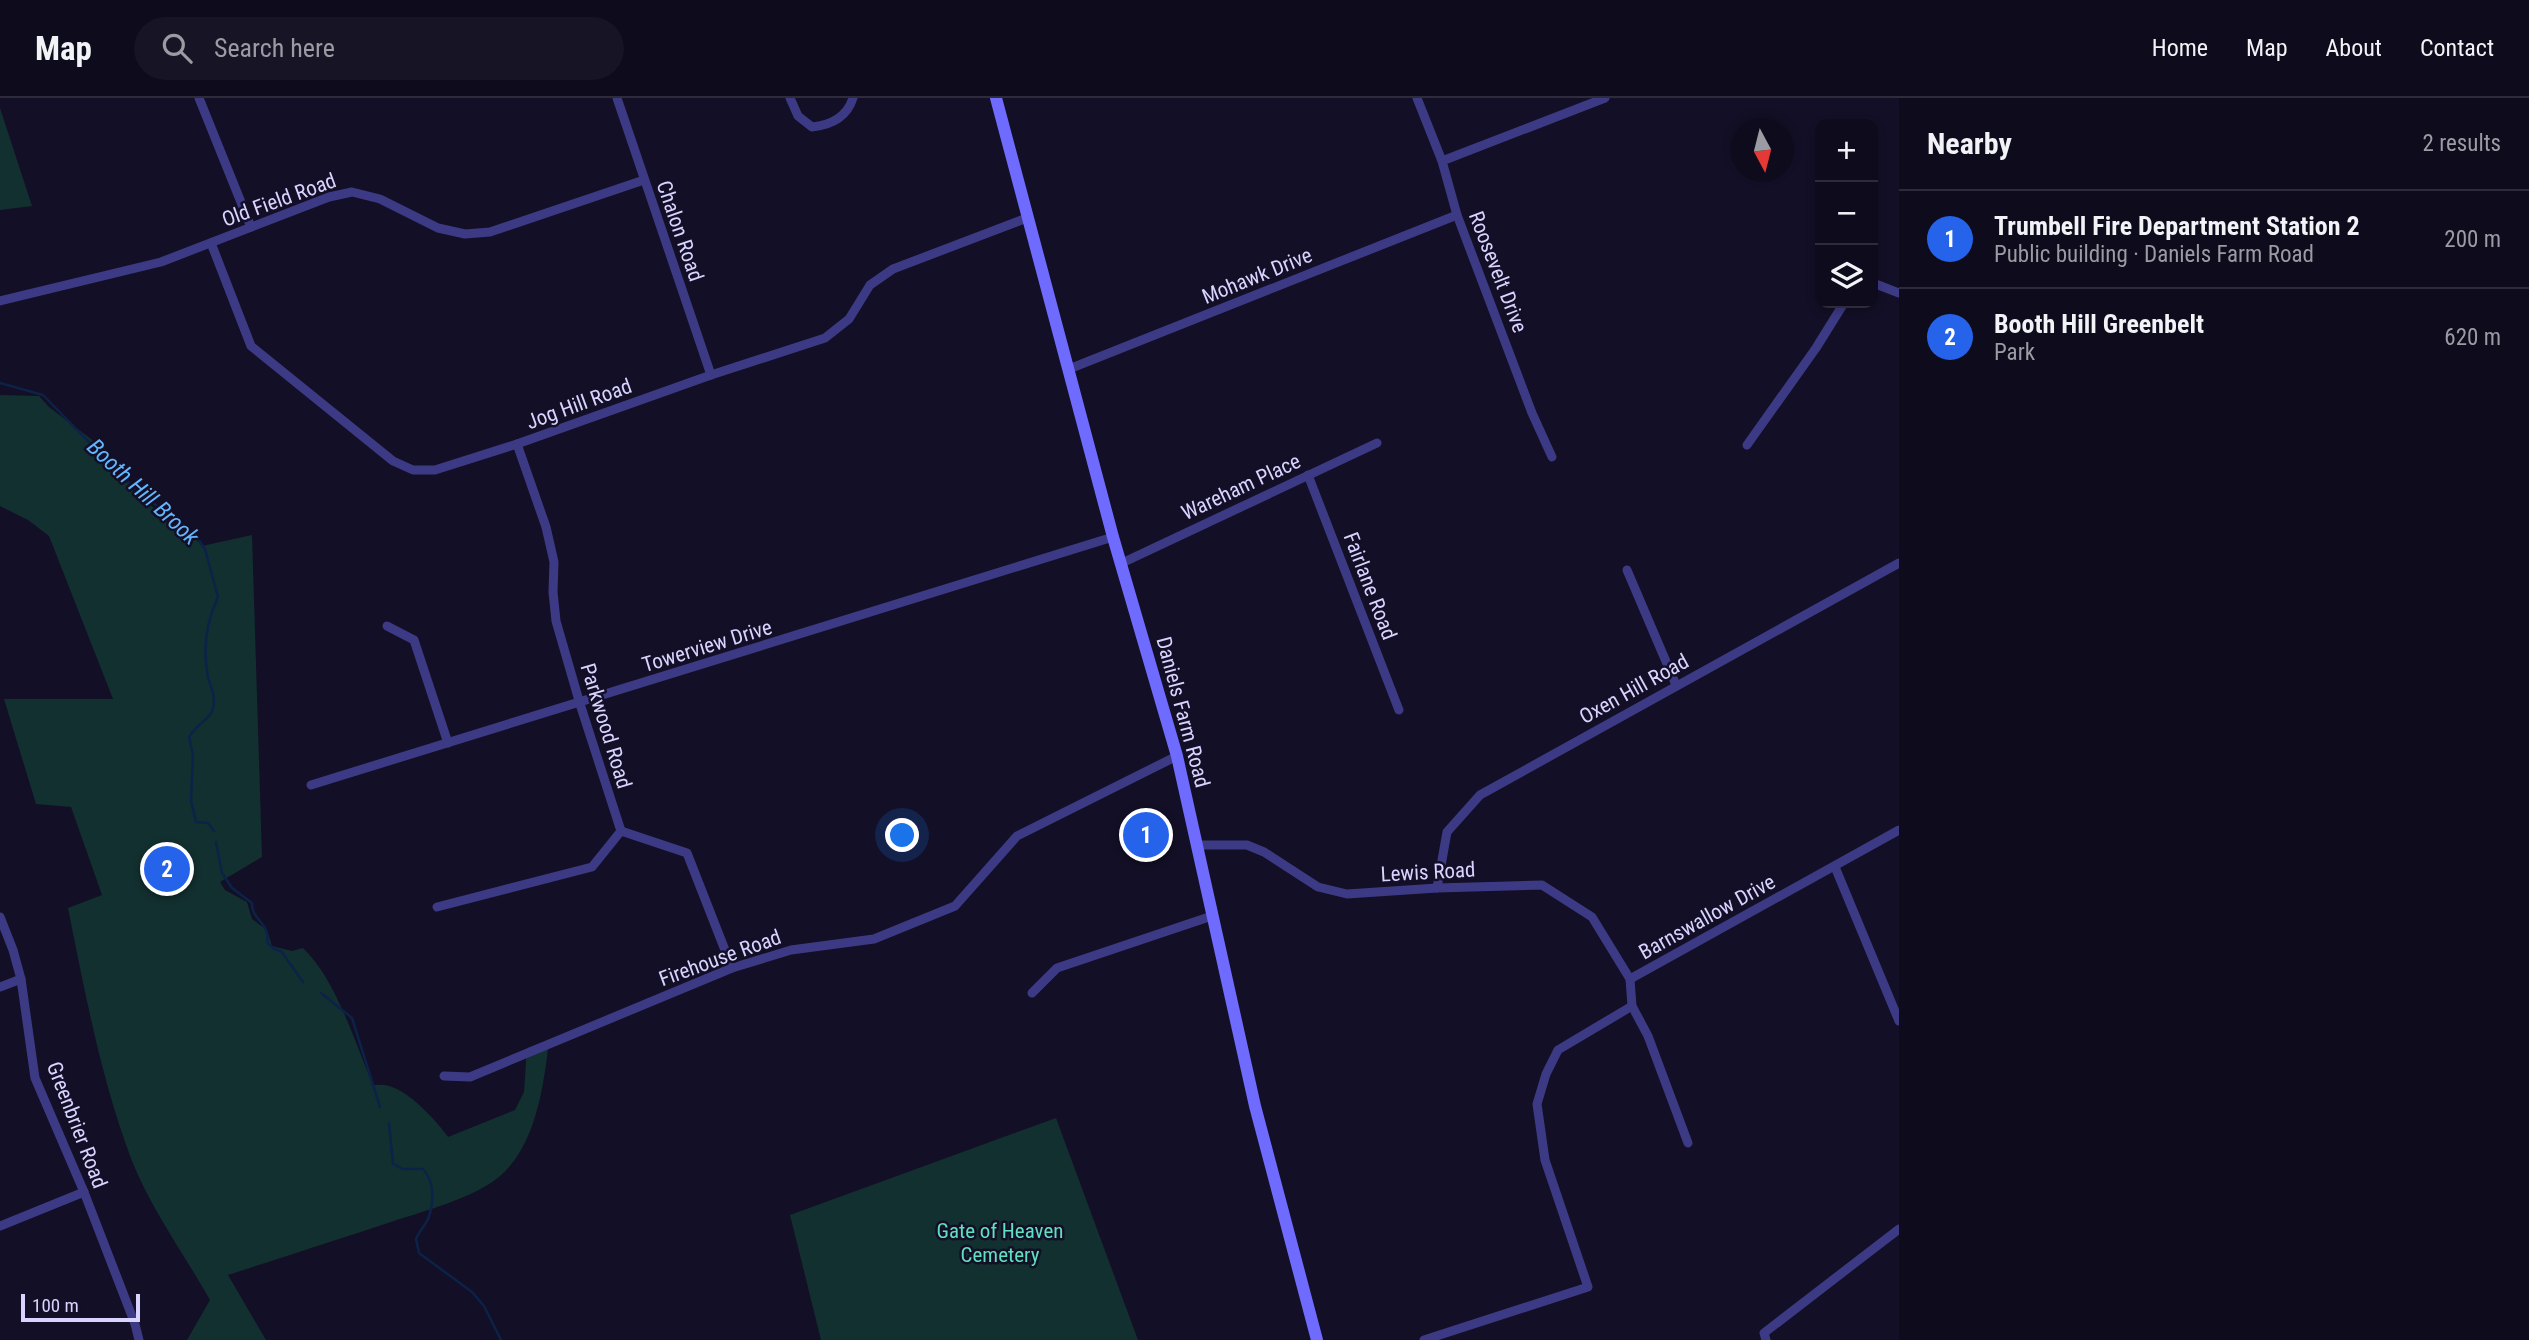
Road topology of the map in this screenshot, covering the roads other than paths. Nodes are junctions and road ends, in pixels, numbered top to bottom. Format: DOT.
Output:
graph roads {
  1 [pos="199,98"];
  2 [pos="617,98"];
  3 [pos="790,98"];
  4 [pos="853,98"];
  5 [pos="996,98"];
  6 [pos="1417,98"];
  7 [pos="1605,98"];
  8 [pos="1442,161"];
  9 [pos="644,180"];
  10 [pos="1457,215"];
  11 [pos="1027,218"];
  12 [pos="251,227"];
  13 [pos="211,243"];
  14 [pos="1878,285"];
  15 [pos="1899,293"];
  16 [pos="0,301"];
  17 [pos="1841,308"];
  18 [pos="1069,369"];
  19 [pos="711,375"];
  20 [pos="1377,443"];
  21 [pos="517,444"];
  22 [pos="1747,446"];
  23 [pos="1552,457"];
  24 [pos="1308,475"];
  25 [pos="1113,537"];
  26 [pos="1122,563"];
  27 [pos="1899,563"];
  28 [pos="1627,570"];
  29 [pos="387,626"];
  30 [pos="1676,685"];
  31 [pos="580,704"];
  32 [pos="1399,710"];
  33 [pos="448,743"];
  34 [pos="1177,756"];
  35 [pos="311,785"];
  36 [pos="1899,830"];
  37 [pos="621,831"];
  38 [pos="1197,845"];
  39 [pos="1835,867"];
  40 [pos="1437,888"];
  41 [pos="437,907"];
  42 [pos="1212,916"];
  43 [pos="0,918"];
  44 [pos="732,968"];
  45 [pos="21,979"];
  46 [pos="1630,979"];
  47 [pos="0,987"];
  48 [pos="1032,993"];
  49 [pos="1632,1006"];
  50 [pos="1899,1021"];
  51 [pos="444,1076"];
  52 [pos="1688,1143"];
  53 [pos="83,1192"];
  54 [pos="0,1226"];
  55 [pos="1899,1229"];
  56 [pos="1765,1336"];
  57 [pos="139,1340"];
  58 [pos="1317,1340"];
  59 [pos="1424,1340"];
  1 -- 12 [label="street"];
  2 -- 9 [label="street, Chalon Road"];
  3 -- 4 [label="street"];
  5 -- 11 [label="main road, Daniels Farm Road"];
  6 -- 8 [label="street, Roosevelt Drive"];
  7 -- 8 [label="street"];
  8 -- 10 [label="street, Roosevelt Drive"];
  9 -- 12 [label="street, Old Field Road"];
  9 -- 19 [label="street, Chalon Road"];
  10 -- 18 [label="street, Mohawk Drive"];
  10 -- 23 [label="street, Roosevelt Drive"];
  11 -- 18 [label="main road, Daniels Farm Road"];
  11 -- 19 [label="street, Jog Hill Road"];
  12 -- 13 [label="street, Old Field Road"];
  13 -- 16 [label="street, Old Field Road"];
  13 -- 21 [label="street, Jog Hill Road"];
  14 -- 15 [label="street"];
  17 -- 22 [label="street"];
  18 -- 25 [label="main road, Daniels Farm Road"];
  19 -- 21 [label="street, Jog Hill Road"];
  20 -- 24 [label="street, Wareham Place"];
  21 -- 31 [label="street, Parkwood Road"];
  24 -- 26 [label="street, Wareham Place"];
  24 -- 32 [label="street, Fairlane Road"];
  25 -- 26 [label="main road, Daniels Farm Road"];
  25 -- 31 [label="street, Towerview Drive"];
  26 -- 34 [label="main road, Daniels Farm Road"];
  27 -- 30 [label="street, Oxen Hill Road"];
  28 -- 30 [label="street"];
  29 -- 33 [label="street"];
  30 -- 40 [label="street, Oxen Hill Road"];
  31 -- 33 [label="street, Towerview Drive"];
  31 -- 37 [label="street, Parkwood Road"];
  33 -- 35 [label="street, Towerview Drive"];
  34 -- 38 [label="main road, Daniels Farm Road"];
  34 -- 44 [label="street, Firehouse Road"];
  36 -- 39 [label="street, Barnswallow Drive"];
  37 -- 41 [label="street"];
  37 -- 44 [label="street"];
  38 -- 40 [label="street, Lewis Road"];
  38 -- 42 [label="main road, Daniels Farm Road"];
  39 -- 46 [label="street, Barnswallow Drive"];
  39 -- 50 [label="street"];
  40 -- 46 [label="street, Lewis Road"];
  42 -- 48 [label="street"];
  42 -- 58 [label="main road, Daniels Farm Road"];
  43 -- 45 [label="street, Greenbrier Road"];
  44 -- 51 [label="street, Firehouse Road"];
  45 -- 47 [label="street"];
  45 -- 53 [label="street, Greenbrier Road"];
  46 -- 49 [label="street, Barnswallow Drive"];
  49 -- 52 [label="street"];
  49 -- 59 [label="street"];
  53 -- 54 [label="street"];
  53 -- 57 [label="street, Greenbrier Road"];
  55 -- 56 [label="street"];
}
